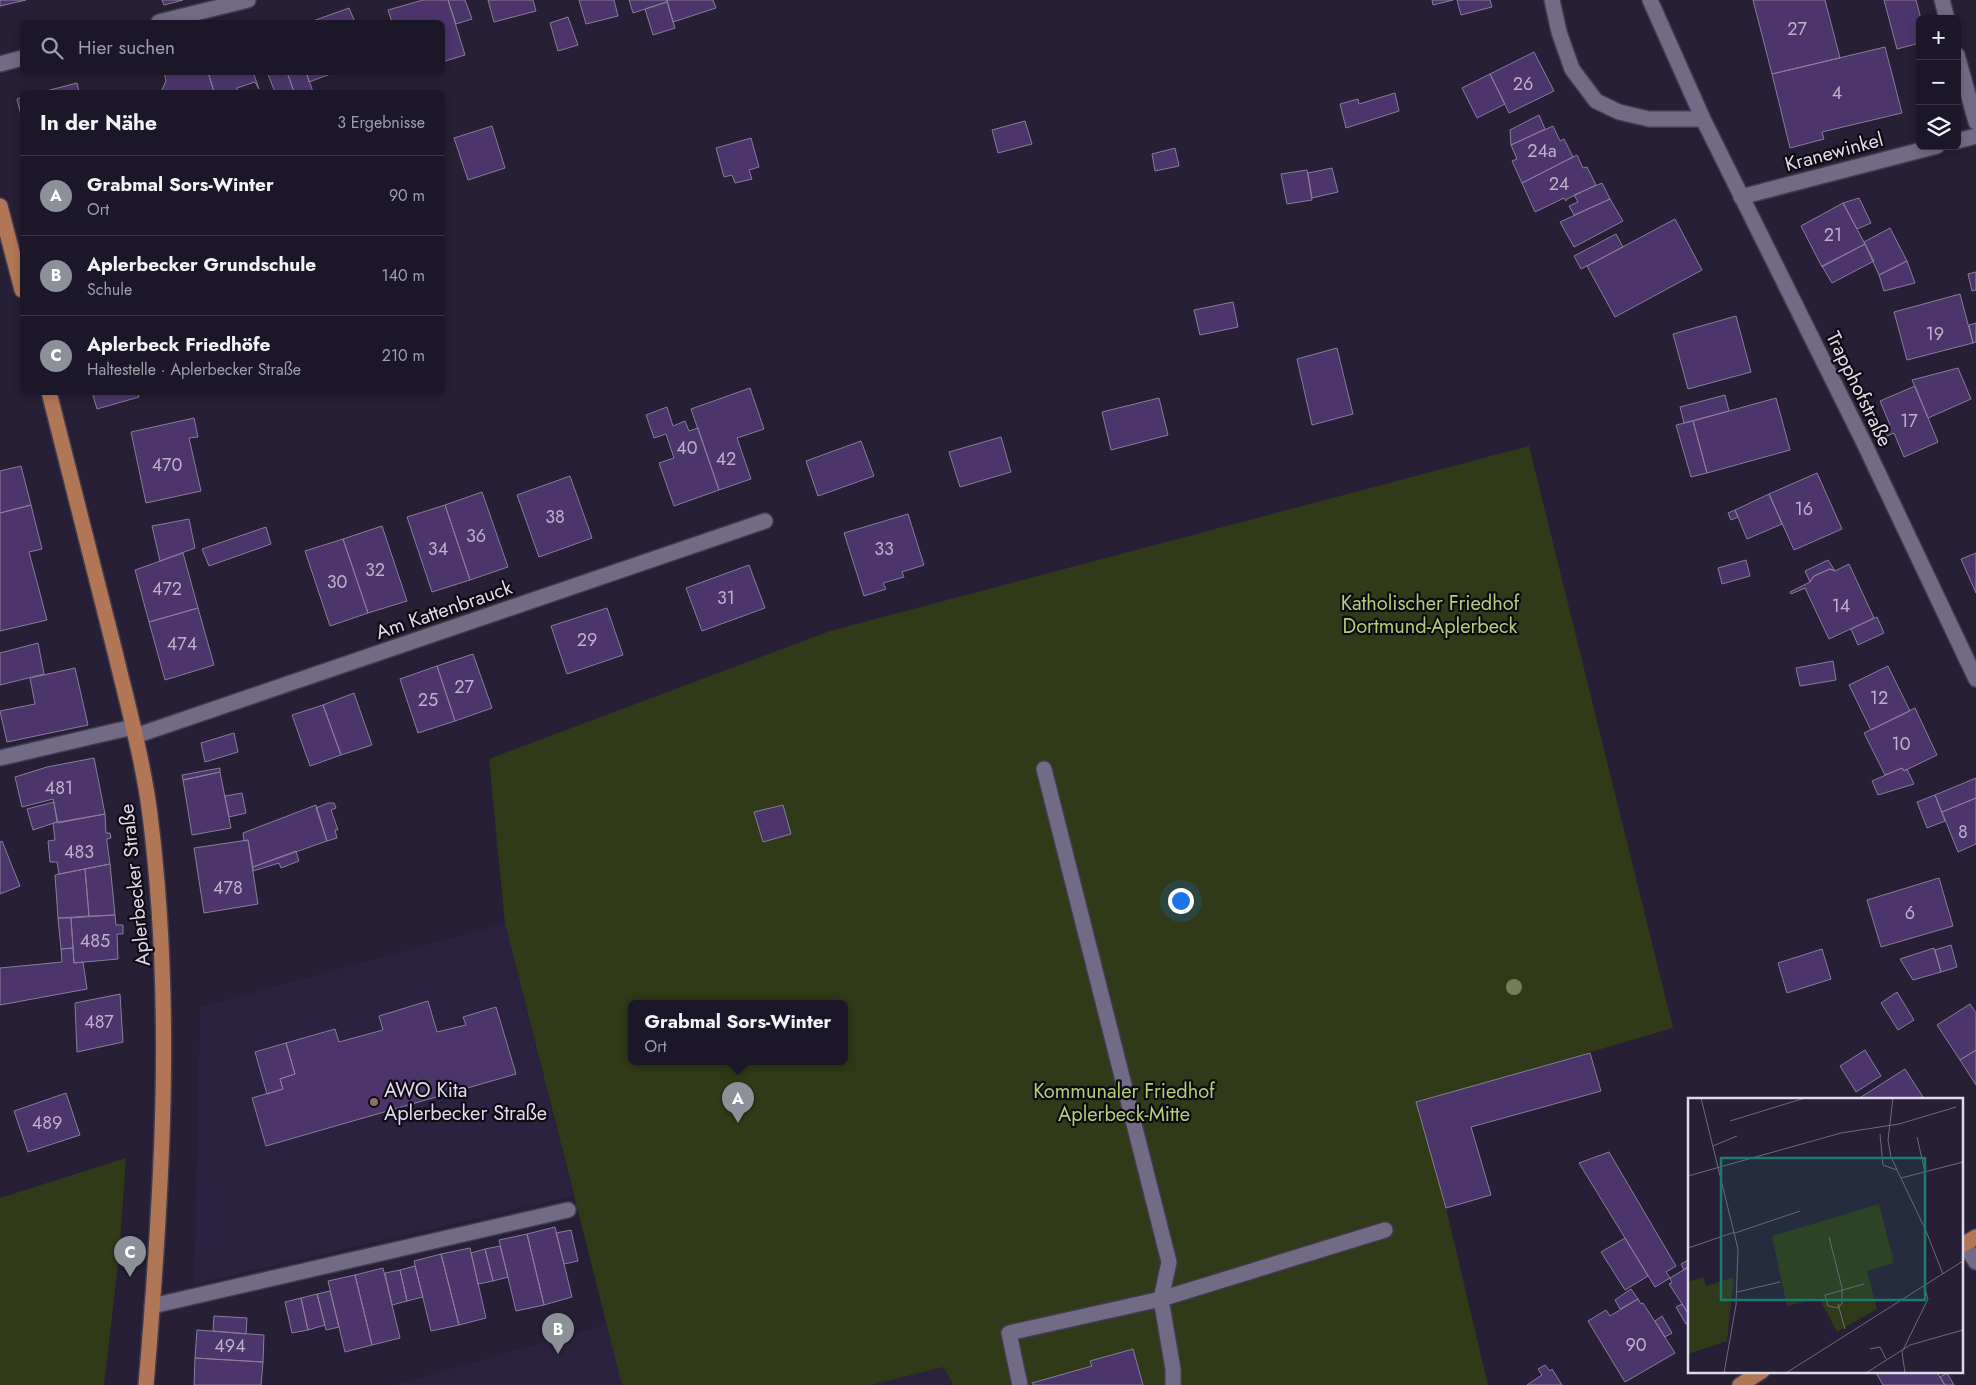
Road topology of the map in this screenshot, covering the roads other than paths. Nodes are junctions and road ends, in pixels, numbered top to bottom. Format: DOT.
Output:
graph roads {
  1 [pos="248,0"];
  2 [pos="1552,0"];
  3 [pos="1650,0"];
  4 [pos="1942,0"];
  5 [pos="1946,15"];
  6 [pos="167,20"];
  7 [pos="20,59"];
  8 [pos="1958,60"];
  9 [pos="0,64"];
  10 [pos="1703,119"];
  11 [pos="1976,122"];
  12 [pos="1976,136"];
  13 [pos="1961,140"];
  14 [pos="1922,150"];
  15 [pos="1741,197"];
  16 [pos="0,206"];
  17 [pos="20,282"];
  18 [pos="50,395"];
  19 [pos="765,521"];
  20 [pos="1976,679"];
  21 [pos="134,731"];
  22 [pos="0,758"];
  23 [pos="1044,770"];
  24 [pos="568,1210"];
  25 [pos="1385,1230"];
  26 [pos="1967,1242"];
  27 [pos="1976,1262"];
  28 [pos="1161,1299"];
  29 [pos="152,1306"];
  30 [pos="1760,1372"];
  31 [pos="146,1385"];
  32 [pos="1020,1385"];
  33 [pos="1173,1385"];
  34 [pos="1740,1385"];
  1 -- 6 [label="street"];
  2 -- 10 [label="street"];
  3 -- 10 [label="street, Trapphofstraße"];
  4 -- 5 [label="street"];
  7 -- 9 [label="street"];
  8 -- 11 [label="street"];
  10 -- 15 [label="street, Trapphofstraße"];
  12 -- 13 [label="street"];
  14 -- 15 [label="street, Kranewinkel"];
  15 -- 20 [label="street, Trapphofstraße"];
  16 -- 17 [label="main road"];
  18 -- 21 [label="main road, Aplerbecker Straße"];
  19 -- 21 [label="street, Am Kattenbrauck"];
  21 -- 22 [label="street, Am Kattenbrauck"];
  21 -- 29 [label="main road, Aplerbecker Straße"];
  23 -- 28 [label="street"];
  24 -- 29 [label="street"];
  25 -- 28 [label="street"];
  26 -- 27 [label="street"];
  28 -- 32 [label="street"];
  28 -- 33 [label="street"];
  29 -- 31 [label="main road, Aplerbecker Straße"];
  30 -- 34 [label="main road"];
}
